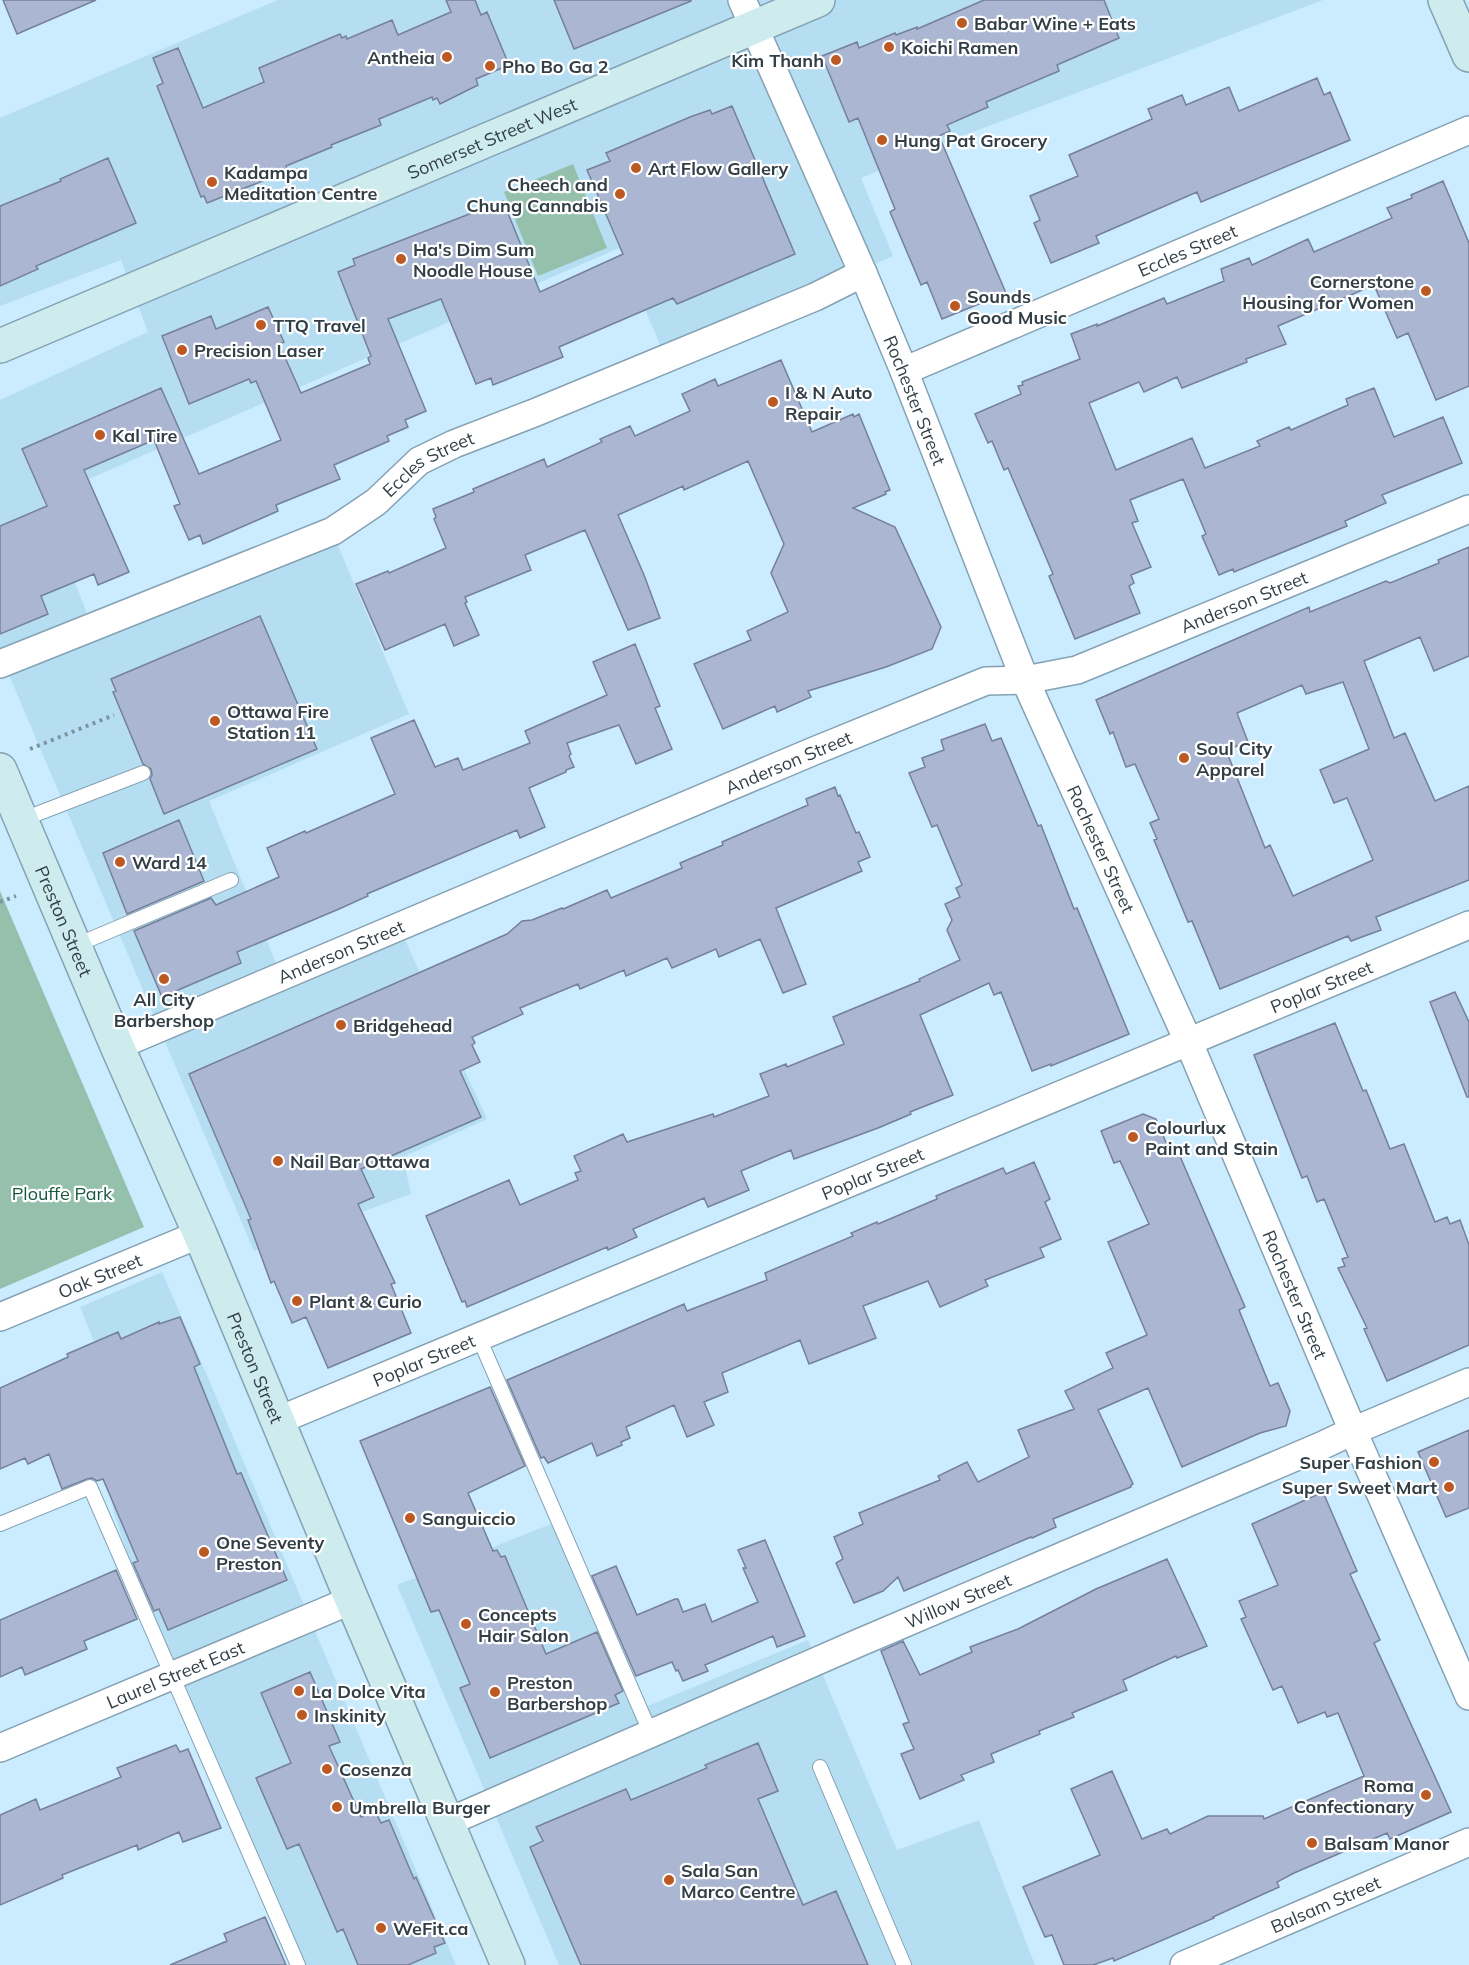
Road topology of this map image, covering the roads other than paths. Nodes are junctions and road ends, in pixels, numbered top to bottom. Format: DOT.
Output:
graph roads {
  1 [pos="818,0"];
  2 [pos="1445,0"];
  3 [pos="748,14"];
  4 [pos="1469,55"];
  5 [pos="1469,130"];
  6 [pos="863,273"];
  7 [pos="0,346"];
  8 [pos="904,371"];
  9 [pos="1469,509"];
  10 [pos="0,664"];
  11 [pos="1025,680"];
  12 [pos="0,770"];
  13 [pos="143,773"];
  14 [pos="21,820"];
  15 [pos="231,880"];
  16 [pos="1469,925"];
  17 [pos="75,945"];
  18 [pos="1189,1043"];
  19 [pos="117,1046"];
  20 [pos="200,1234"];
  21 [pos="0,1317"];
  22 [pos="479,1338"];
  23 [pos="1469,1382"];
  24 [pos="277,1421"];
  25 [pos="1353,1431"];
  26 [pos="0,1524"];
  27 [pos="352,1600"];
  28 [pos="173,1675"];
  29 [pos="1469,1696"];
  30 [pos="651,1734"];
  31 [pos="0,1748"];
  32 [pos="820,1767"];
  33 [pos="448,1822"];
  34 [pos="1469,1842"];
  35 [pos="297,1965"];
  36 [pos="508,1965"];
  37 [pos="904,1965"];
  38 [pos="1184,1965"];
  1 -- 3 [label="main road, Somerset Street West"];
  2 -- 4 [label="main road"];
  3 -- 6 [label="street, Rochester Street"];
  3 -- 7 [label="main road, Somerset Street West"];
  5 -- 8 [label="street, Eccles Street"];
  6 -- 8 [label="street, Rochester Street"];
  6 -- 10 [label="street, Eccles Street"];
  8 -- 11 [label="street, Rochester Street"];
  9 -- 11 [label="street, Anderson Street"];
  11 -- 18 [label="street, Rochester Street"];
  11 -- 19 [label="street, Anderson Street"];
  12 -- 14 [label="main road, Preston Street"];
  13 -- 14 [label="lane"];
  14 -- 17 [label="main road, Preston Street"];
  15 -- 17 [label="lane"];
  16 -- 18 [label="street, Poplar Street"];
  17 -- 19 [label="main road, Preston Street"];
  18 -- 22 [label="street, Poplar Street"];
  18 -- 25 [label="street, Rochester Street"];
  19 -- 20 [label="main road, Preston Street"];
  20 -- 21 [label="street, Oak Street"];
  20 -- 24 [label="main road, Preston Street"];
  22 -- 24 [label="street, Poplar Street"];
  22 -- 30 [label="lane"];
  23 -- 25 [label="street, Willow Street"];
  24 -- 27 [label="main road, Preston Street"];
  25 -- 29 [label="street, Rochester Street"];
  25 -- 30 [label="street, Willow Street"];
  26 -- 28 [label="lane"];
  27 -- 28 [label="street, Laurel Street East"];
  27 -- 33 [label="main road, Preston Street"];
  28 -- 31 [label="street, Laurel Street East"];
  28 -- 35 [label="lane"];
  30 -- 33 [label="street, Willow Street"];
  32 -- 37 [label="lane"];
  33 -- 36 [label="main road, Preston Street"];
  34 -- 38 [label="street, Balsam Street"];
}
